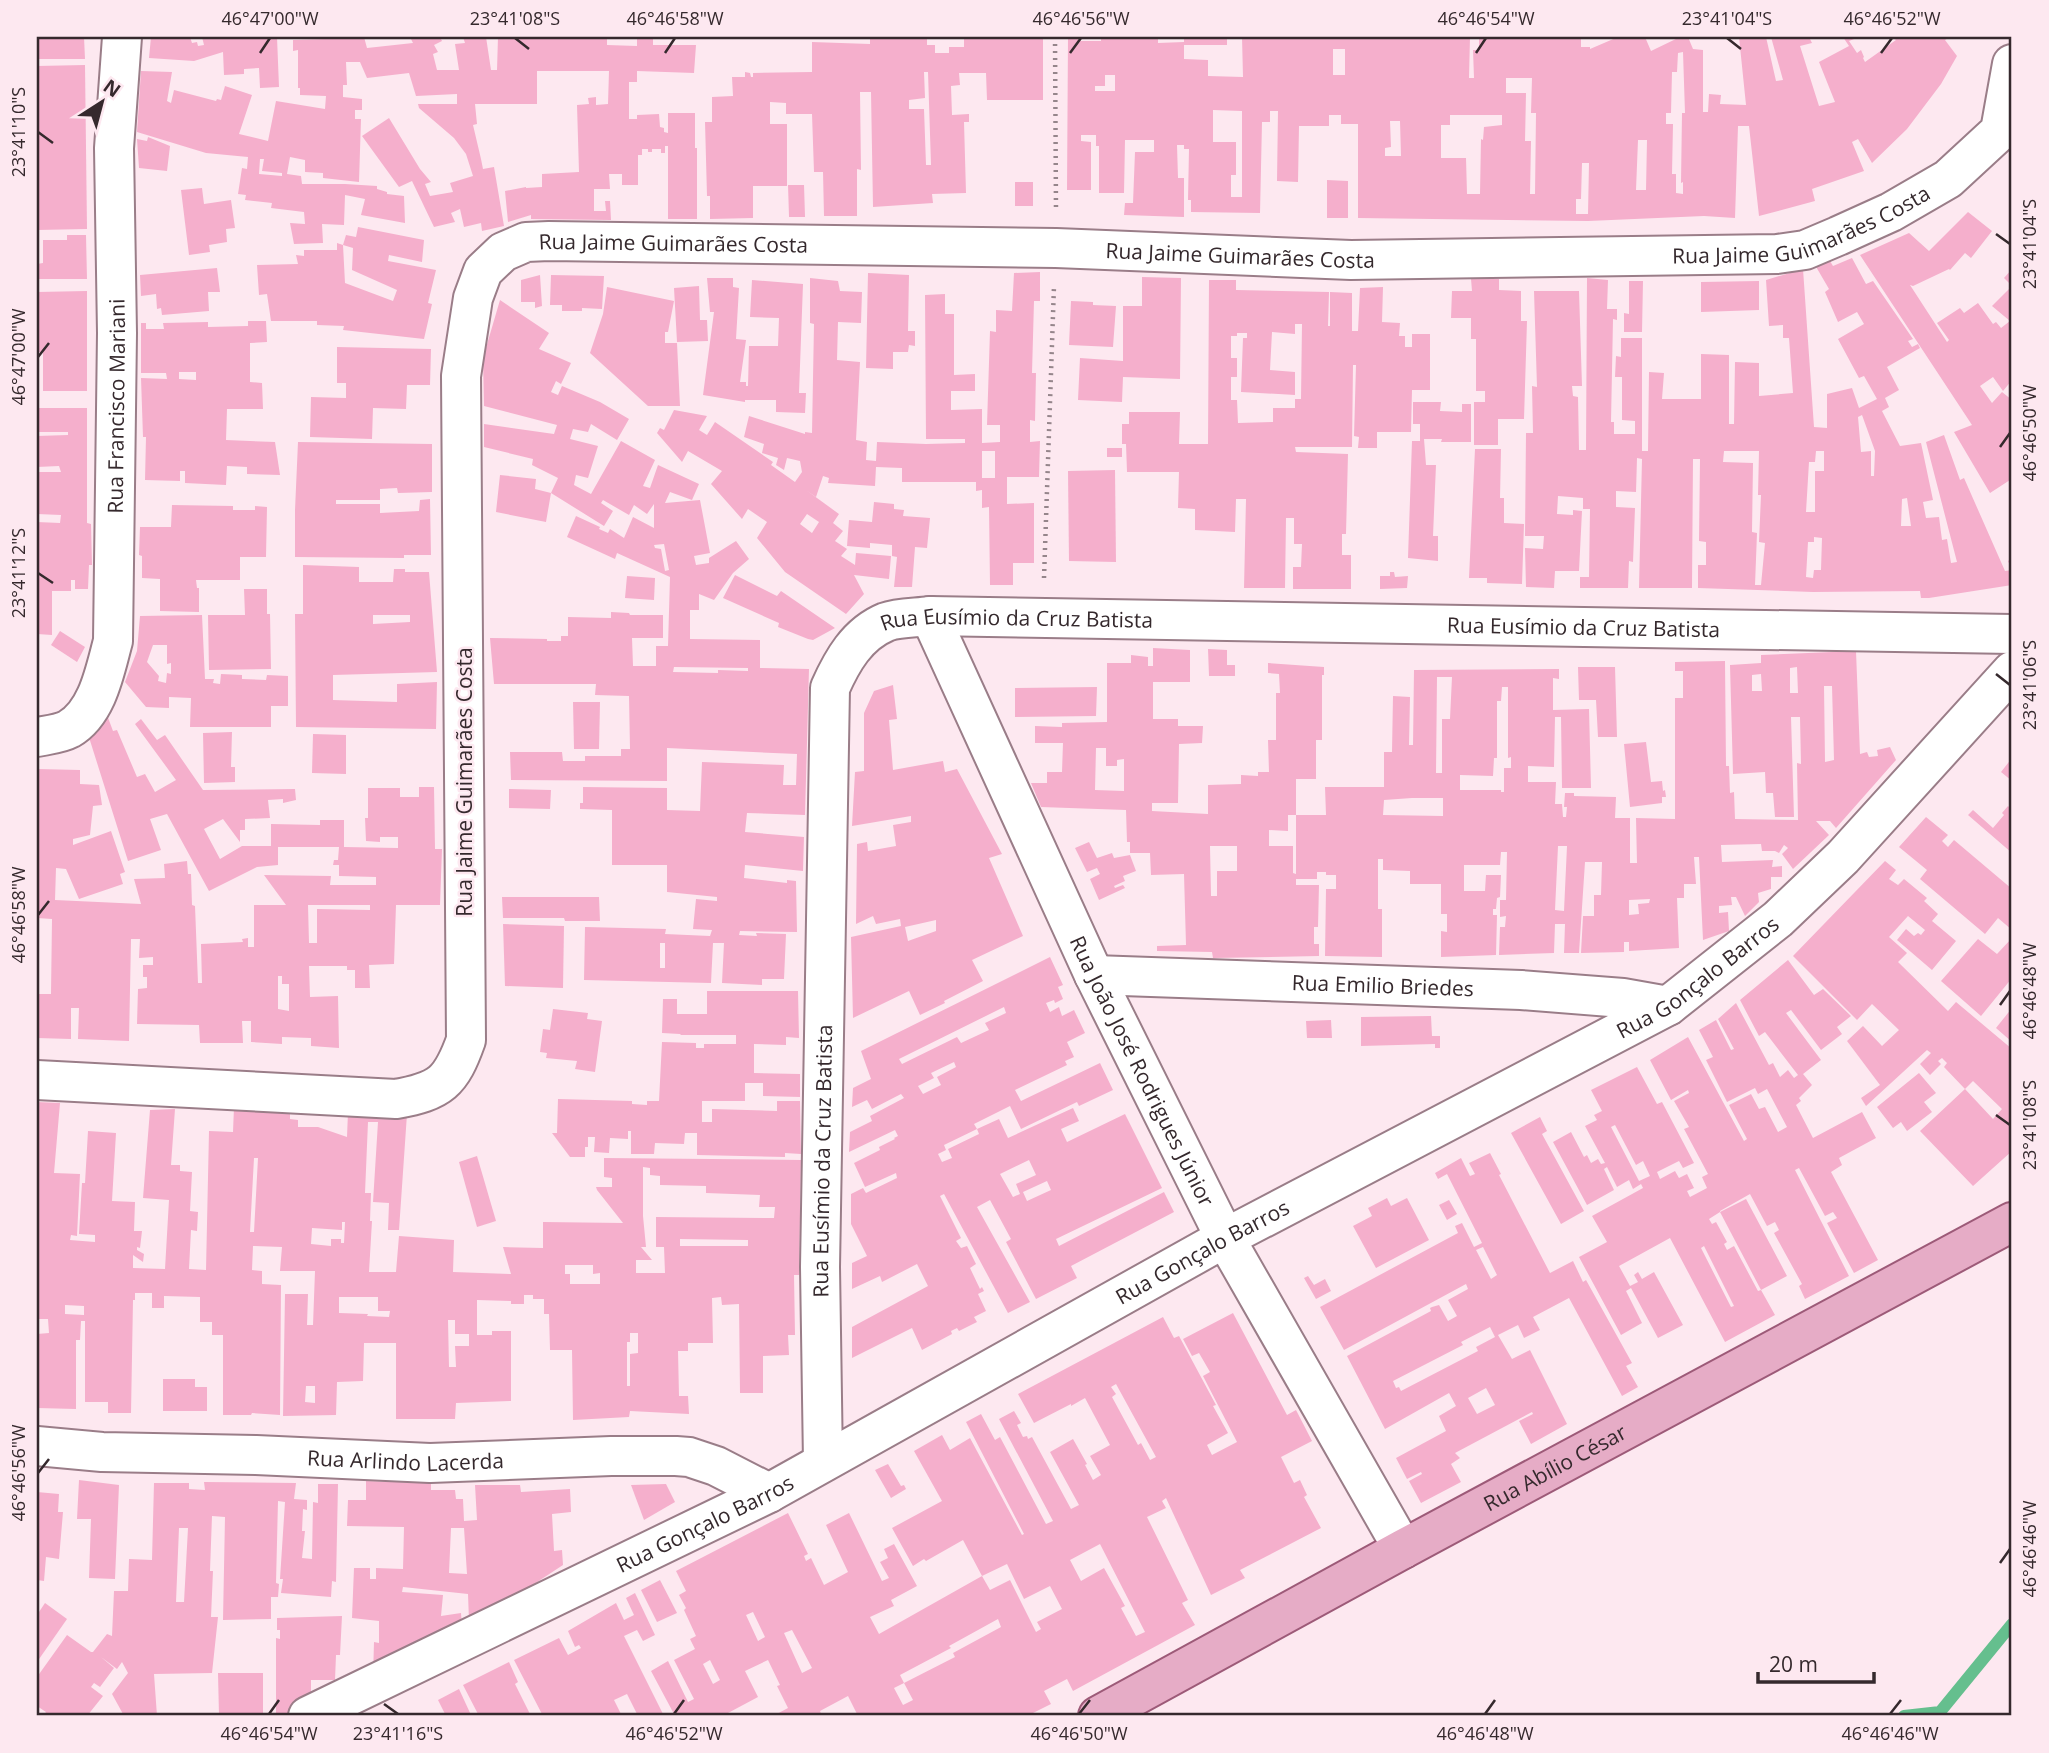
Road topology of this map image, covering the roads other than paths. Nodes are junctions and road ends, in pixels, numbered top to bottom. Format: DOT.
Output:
graph roads {
  1 [pos="122,37"];
  2 [pos="2012,64"];
  3 [pos="2006,124"];
  4 [pos="930,616"];
  5 [pos="2012,634"];
  6 [pos="2012,671"];
  7 [pos="37,737"];
  8 [pos="1094,975"];
  9 [pos="1668,1006"];
  10 [pos="37,1080"];
  11 [pos="2012,1222"];
  12 [pos="1225,1238"];
  13 [pos="37,1446"];
  14 [pos="823,1462"];
  15 [pos="769,1493"];
  16 [pos="1403,1549"];
  17 [pos="308,1716"];
  18 [pos="1098,1716"];
  1 -- 7 [label="street, Rua Francisco Mariani"];
  2 -- 3 [label="street, Rua Jaime Guimarães Costa"];
  3 -- 10 [label="street, Rua Jaime Guimarães Costa"];
  4 -- 5 [label="street, Rua Eusímio da Cruz Batista"];
  4 -- 8 [label="street, Rua João José Rodrigues Júnior"];
  4 -- 14 [label="street, Rua Eusímio da Cruz Batista"];
  6 -- 9 [label="street, Rua Gonçalo Barros"];
  8 -- 9 [label="street, Rua Emilio Briedes"];
  8 -- 12 [label="street, Rua João José Rodrigues Júnior"];
  9 -- 12 [label="street, Rua Gonçalo Barros"];
  11 -- 16 [label="main road, Rua Abílio César"];
  12 -- 14 [label="street, Rua Gonçalo Barros"];
  12 -- 16 [label="street, Rua João José Rodrigues Júnior"];
  13 -- 15 [label="street, Rua Arlindo Lacerda"];
  14 -- 15 [label="street, Rua Gonçalo Barros"];
  15 -- 17 [label="street, Rua Gonçalo Barros"];
  16 -- 18 [label="main road, Rua Abílio César"];
}
